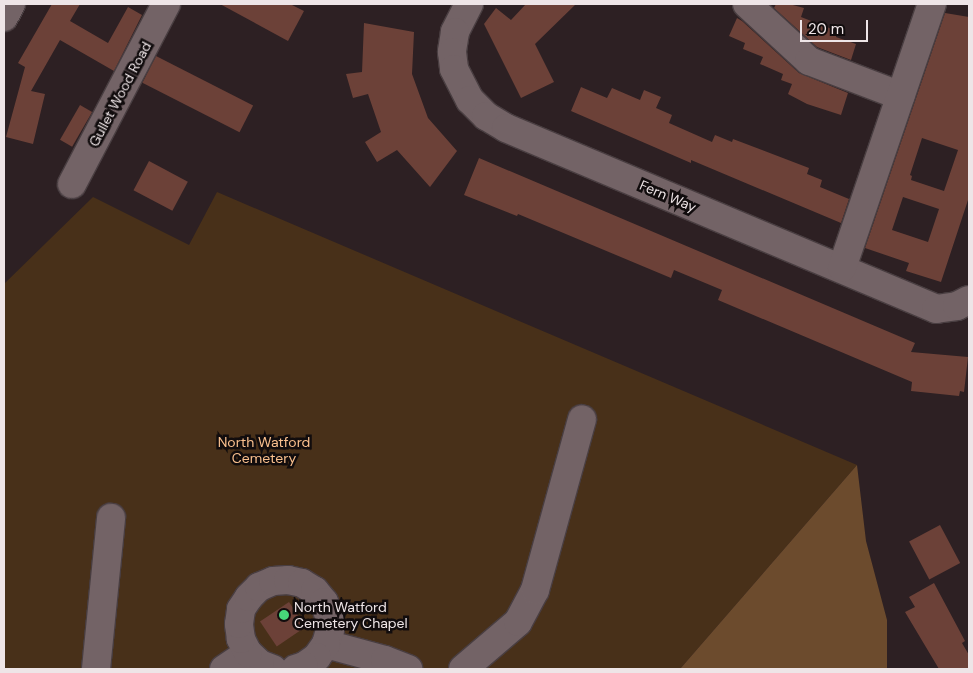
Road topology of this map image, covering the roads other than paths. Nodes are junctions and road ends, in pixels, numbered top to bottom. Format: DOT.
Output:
graph roads {
  1 [pos="12,4"];
  2 [pos="166,4"];
  3 [pos="469,4"];
  4 [pos="747,4"];
  5 [pos="932,4"];
  6 [pos="4,17"];
  7 [pos="901,96"];
  8 [pos="72,184"];
  9 [pos="842,268"];
  10 [pos="969,300"];
  11 [pos="582,419"];
  12 [pos="111,518"];
  13 [pos="326,644"];
  14 [pos="248,653"];
  15 [pos="96,669"];
  16 [pos="224,669"];
  17 [pos="273,669"];
  18 [pos="295,669"];
  19 [pos="408,669"];
  20 [pos="463,669"];
  1 -- 6 [label="street"];
  2 -- 8 [label="street, Gullet Wood Road"];
  3 -- 9 [label="street, Fern Way"];
  4 -- 7 [label="street"];
  5 -- 7 [label="street"];
  7 -- 9 [label="street"];
  9 -- 10 [label="street, Fern Way"];
  11 -- 20 [label="street"];
  12 -- 15 [label="street"];
  13 -- 14 [label="street"];
  13 -- 18 [label="street"];
  13 -- 19 [label="street"];
  14 -- 16 [label="street"];
  14 -- 17 [label="street"];
}
